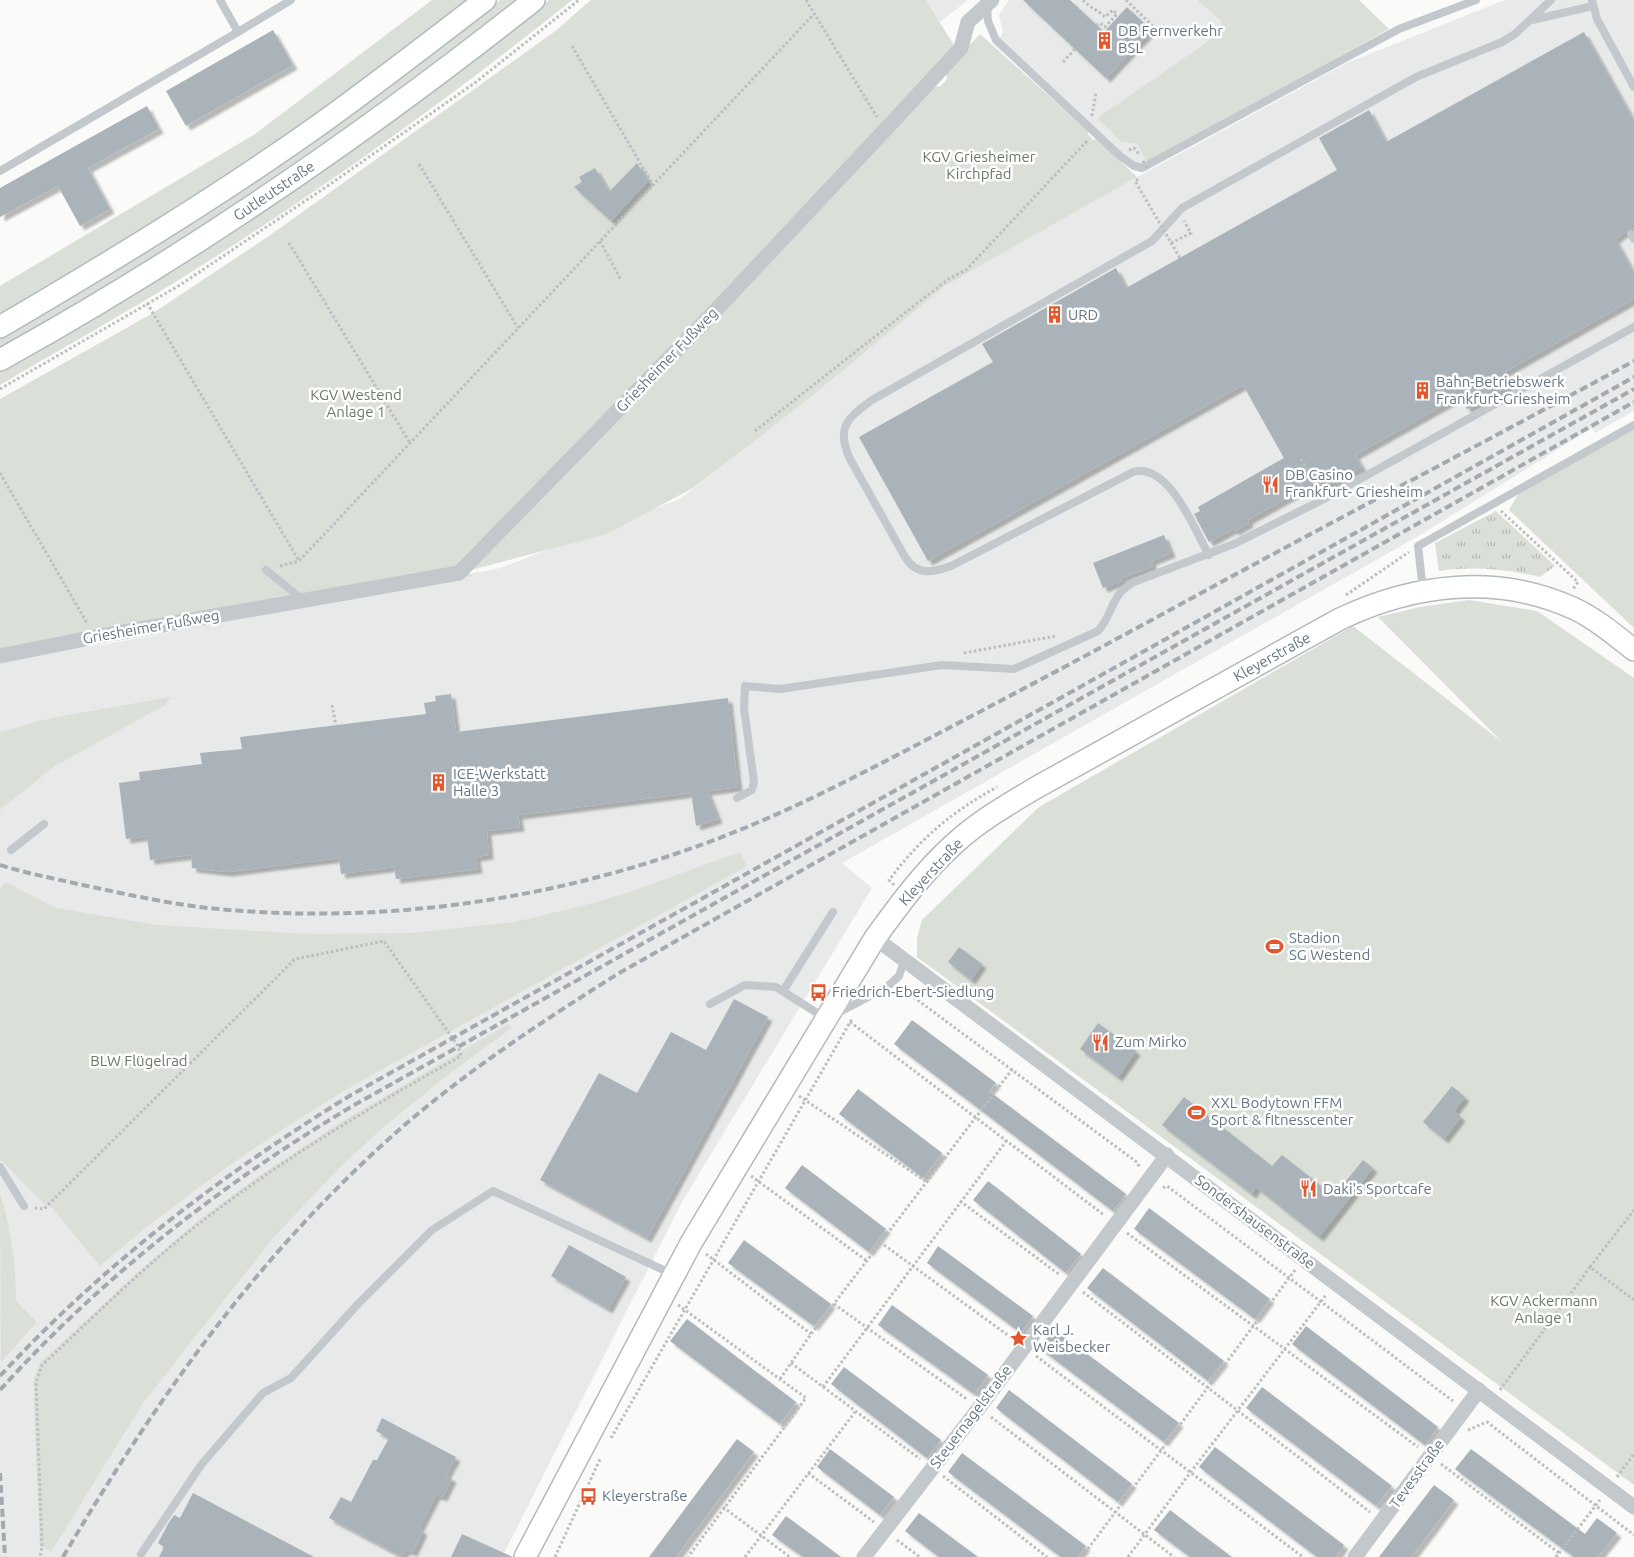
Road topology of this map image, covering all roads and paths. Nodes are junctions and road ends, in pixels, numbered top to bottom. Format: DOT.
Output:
graph roads {
  1 [pos="220,0"];
  2 [pos="291,0"];
  3 [pos="485,0"];
  4 [pos="534,0"];
  5 [pos="579,0"];
  6 [pos="806,0"];
  7 [pos="1083,0"];
  8 [pos="1126,0"];
  9 [pos="1476,0"];
  10 [pos="1551,0"];
  11 [pos="989,2"];
  12 [pos="1592,3"];
  13 [pos="814,14"];
  14 [pos="1105,17"];
  15 [pos="1530,20"];
  16 [pos="238,32"];
  17 [pos="1164,36"];
  18 [pos="572,46"];
  19 [pos="1075,49"];
  20 [pos="1062,62"];
  21 [pos="1634,87"];
  22 [pos="1096,92"];
  23 [pos="885,130"];
  24 [pos="1092,130"];
  25 [pos="1143,161"];
  26 [pos="419,164"];
  27 [pos="1148,170"];
  28 [pos="0,171"];
  29 [pos="1138,179"];
  30 [pos="653,185"];
  31 [pos="1186,223"];
  32 [pos="600,241"];
  33 [pos="289,242"];
  34 [pos="1171,244"];
  35 [pos="1180,258"];
  36 [pos="621,280"];
  37 [pos="147,303"];
  38 [pos="0,327"];
  39 [pos="1634,327"];
  40 [pos="518,328"];
  41 [pos="0,360"];
  42 [pos="0,389"];
  43 [pos="1634,425"];
  44 [pos="755,431"];
  45 [pos="410,443"];
  46 [pos="1301,459"];
  47 [pos="1306,467"];
  48 [pos="1293,472"];
  49 [pos="0,473"];
  50 [pos="1313,479"];
  51 [pos="1493,504"];
  52 [pos="1418,546"];
  53 [pos="1209,555"];
  54 [pos="266,570"];
  55 [pos="1423,590"];
  56 [pos="304,600"];
  57 [pos="1339,601"];
  58 [pos="1566,606"];
  59 [pos="95,637"];
  60 [pos="1078,640"];
  61 [pos="1634,650"];
  62 [pos="958,654"];
  63 [pos="0,656"];
  64 [pos="332,705"];
  65 [pos="336,726"];
  66 [pos="737,798"];
  67 [pos="44,824"];
  68 [pos="11,850"];
  69 [pos="833,912"];
  70 [pos="875,938"];
  71 [pos="905,958"];
  72 [pos="783,991"];
  73 [pos="889,996"];
  74 [pos="710,1004"];
  75 [pos="858,1013"];
  76 [pos="826,1019"];
  77 [pos="850,1022"];
  78 [pos="1027,1051"];
  79 [pos="1013,1068"];
  80 [pos="785,1087"];
  81 [pos="805,1101"];
  82 [pos="974,1117"];
  83 [pos="1007,1140"];
  84 [pos="1167,1155"];
  85 [pos="738,1166"];
  86 [pos="0,1167"];
  87 [pos="759,1182"];
  88 [pos="927,1182"];
  89 [pos="1144,1185"];
  90 [pos="960,1201"];
  91 [pos="24,1206"];
  92 [pos="1634,1210"];
  93 [pos="1116,1224"];
  94 [pos="880,1242"];
  95 [pos="691,1243"];
  96 [pos="1304,1258"];
  97 [pos="713,1259"];
  98 [pos="867,1261"];
  99 [pos="912,1266"];
  100 [pos="1590,1267"];
  101 [pos="674,1275"];
  102 [pos="1290,1277"];
  103 [pos="1336,1282"];
  104 [pos="1071,1283"];
  105 [pos="664,1295"];
  106 [pos="1634,1300"];
  107 [pos="1321,1301"];
  108 [pos="834,1304"];
  109 [pos="684,1309"];
  110 [pos="1255,1325"];
  111 [pos="868,1329"];
  112 [pos="811,1334"];
  113 [pos="1024,1346"];
  114 [pos="1285,1349"];
  115 [pos="780,1379"];
  116 [pos="822,1387"];
  117 [pos="1209,1387"];
  118 [pos="1479,1390"];
  119 [pos="1493,1400"];
  120 [pos="979,1408"];
  121 [pos="1238,1410"];
  122 [pos="855,1412"];
  123 [pos="1457,1420"];
  124 [pos="607,1445"];
  125 [pos="1160,1450"];
  126 [pos="602,1454"];
  127 [pos="1634,1454"];
  128 [pos="1430,1456"];
  129 [pos="808,1473"];
  130 [pos="1190,1473"];
  131 [pos="1610,1488"];
  132 [pos="1596,1506"];
  133 [pos="1634,1507"];
  134 [pos="723,1508"];
  135 [pos="1116,1512"];
  136 [pos="1382,1521"];
  137 [pos="885,1530"];
  138 [pos="1145,1534"];
  139 [pos="761,1535"];
  140 [pos="1634,1535"];
  141 [pos="1559,1553"];
  142 [pos="140,1554"];
  143 [pos="40,1557"];
  144 [pos="525,1557"];
  145 [pos="556,1557"];
  146 [pos="688,1557"];
  147 [pos="745,1557"];
  148 [pos="790,1557"];
  149 [pos="864,1557"];
  150 [pos="920,1557"];
  151 [pos="1082,1557"];
  152 [pos="1128,1557"];
  153 [pos="1174,1557"];
  154 [pos="1303,1557"];
  155 [pos="1355,1557"];
  156 [pos="1556,1557"];
  1 -- 16 [label="lane"];
  2 -- 16 [label="lane"];
  3 -- 38 [label="street, Gutleutstraße"];
  4 -- 41 [label="street, Gutleutstraße"];
  5 -- 37 [label="path"];
  6 -- 13 [label="path"];
  7 -- 14 [label="path"];
  8 -- 17 [label="path"];
  9 -- 24 [label="lane"];
  10 -- 15 [label="lane"];
  11 -- 23 [label="street, Griesheimer Fußweg"];
  11 -- 24 [label="lane"];
  12 -- 15 [label="lane"];
  12 -- 21 [label="lane"];
  13 -- 23 [label="path"];
  13 -- 30 [label="path"];
  14 -- 14 [label="path"];
  15 -- 53 [label="lane"];
  16 -- 28 [label="lane"];
  18 -- 30 [label="path"];
  19 -- 20 [label="path"];
  22 -- 24 [label="path"];
  23 -- 56 [label="street, Griesheimer Fußweg"];
  24 -- 44 [label="path"];
  25 -- 27 [label="path, bridge"];
  26 -- 40 [label="path"];
  29 -- 34 [label="path, bridge"];
  30 -- 32 [label="path"];
  31 -- 34 [label="path"];
  32 -- 36 [label="path"];
  32 -- 40 [label="path"];
  33 -- 45 [label="path"];
  34 -- 35 [label="path, bridge"];
  37 -- 42 [label="path"];
  37 -- 45 [label="path"];
  39 -- 53 [label="lane"];
  40 -- 45 [label="path"];
  43 -- 51 [label="lane"];
  46 -- 47 [label="path"];
  47 -- 48 [label="path"];
  47 -- 50 [label="path"];
  49 -- 59 [label="path"];
  51 -- 52 [label="lane"];
  51 -- 58 [label="path"];
  52 -- 55 [label="lane"];
  52 -- 57 [label="path"];
  53 -- 60 [label="lane"];
  54 -- 56 [label="lane"];
  55 -- 58 [label="street, Kleyerstraße"];
  55 -- 70 [label="street, Kleyerstraße"];
  56 -- 59 [label="street, Griesheimer Fußweg"];
  58 -- 61 [label="street, Kleyerstraße"];
  59 -- 63 [label="street, Griesheimer Fußweg"];
  60 -- 62 [label="path"];
  60 -- 66 [label="lane"];
  64 -- 65 [label="path"];
  67 -- 68 [label="lane"];
  69 -- 72 [label="lane"];
  70 -- 71 [label="street, Sondershausenstraße"];
  70 -- 76 [label="street, Kleyerstraße"];
  71 -- 76 [label="lane"];
  71 -- 78 [label="street, Sondershausenstraße"];
  72 -- 74 [label="lane"];
  72 -- 76 [label="lane"];
  73 -- 79 [label="path"];
  75 -- 77 [label="path"];
  76 -- 80 [label="street, Kleyerstraße"];
  77 -- 81 [label="path"];
  77 -- 82 [label="path"];
  78 -- 79 [label="path"];
  78 -- 84 [label="street, Sondershausenstraße"];
  79 -- 82 [label="path"];
  79 -- 89 [label="path"];
  80 -- 81 [label="path"];
  80 -- 85 [label="street, Kleyerstraße"];
  81 -- 87 [label="path"];
  81 -- 88 [label="path"];
  82 -- 83 [label="path"];
  82 -- 88 [label="path"];
  83 -- 90 [label="path"];
  83 -- 93 [label="path"];
  84 -- 89 [label="street, Steuernagelstraße"];
  84 -- 96 [label="street, Sondershausenstraße"];
  85 -- 87 [label="path"];
  85 -- 95 [label="street, Kleyerstraße"];
  86 -- 91 [label="lane"];
  87 -- 97 [label="path"];
  87 -- 98 [label="path"];
  88 -- 94 [label="path"];
  89 -- 93 [label="street, Steuernagelstraße"];
  89 -- 102 [label="path"];
  90 -- 99 [label="path"];
  90 -- 104 [label="path"];
  91 -- 143 [label="path"];
  92 -- 100 [label="path"];
  93 -- 104 [label="street, Steuernagelstraße"];
  93 -- 110 [label="path"];
  94 -- 98 [label="path"];
  94 -- 99 [label="path"];
  95 -- 97 [label="path"];
  95 -- 101 [label="street, Kleyerstraße"];
  96 -- 102 [label="path"];
  96 -- 103 [label="street, Sondershausenstraße"];
  97 -- 109 [label="path"];
  97 -- 112 [label="path"];
  98 -- 108 [label="path"];
  99 -- 111 [label="path"];
  99 -- 113 [label="path"];
  100 -- 106 [label="path"];
  100 -- 119 [label="path"];
  101 -- 105 [label="street, Kleyerstraße"];
  101 -- 142 [label="lane"];
  102 -- 107 [label="path"];
  102 -- 110 [label="path"];
  103 -- 107 [label="path"];
  103 -- 118 [label="street, Sondershausenstraße"];
  104 -- 113 [label="street, Steuernagelstraße"];
  104 -- 117 [label="path"];
  105 -- 109 [label="path"];
  105 -- 144 [label="street, Kleyerstraße"];
  107 -- 114 [label="path"];
  107 -- 123 [label="path"];
  108 -- 111 [label="path"];
  108 -- 112 [label="path"];
  109 -- 115 [label="path"];
  109 -- 124 [label="path"];
  110 -- 114 [label="path"];
  110 -- 117 [label="path"];
  111 -- 116 [label="path"];
  111 -- 120 [label="path"];
  112 -- 115 [label="path"];
  113 -- 120 [label="street, Steuernagelstraße"];
  113 -- 125 [label="path"];
  114 -- 121 [label="path"];
  114 -- 128 [label="path"];
  115 -- 134 [label="path"];
  117 -- 121 [label="path"];
  117 -- 125 [label="path"];
  118 -- 119 [label="street, Sondershausenstraße"];
  118 -- 123 [label="street, Tevesstraße"];
  119 -- 131 [label="street, Sondershausenstraße"];
  120 -- 135 [label="path"];
  120 -- 137 [label="street, Steuernagelstraße"];
  121 -- 130 [label="path"];
  121 -- 136 [label="path"];
  122 -- 129 [label="path"];
  123 -- 128 [label="street, Tevesstraße"];
  123 -- 132 [label="path"];
  125 -- 130 [label="path"];
  125 -- 135 [label="path"];
  126 -- 145 [label="path"];
  127 -- 131 [label="path"];
  128 -- 136 [label="street, Tevesstraße"];
  128 -- 141 [label="path"];
  129 -- 137 [label="path"];
  129 -- 139 [label="path"];
  130 -- 138 [label="path"];
  130 -- 154 [label="path"];
  131 -- 132 [label="path"];
  131 -- 133 [label="street, Sondershausenstraße"];
  132 -- 140 [label="path"];
  132 -- 141 [label="path"];
  134 -- 139 [label="path"];
  134 -- 146 [label="path"];
  135 -- 138 [label="path"];
  135 -- 151 [label="path"];
  136 -- 155 [label="street, Tevesstraße"];
  137 -- 149 [label="street, Steuernagelstraße"];
  137 -- 150 [label="path"];
  138 -- 152 [label="path"];
  138 -- 153 [label="path"];
  139 -- 147 [label="path"];
  139 -- 148 [label="path"];
  141 -- 156 [label="path"];
}
